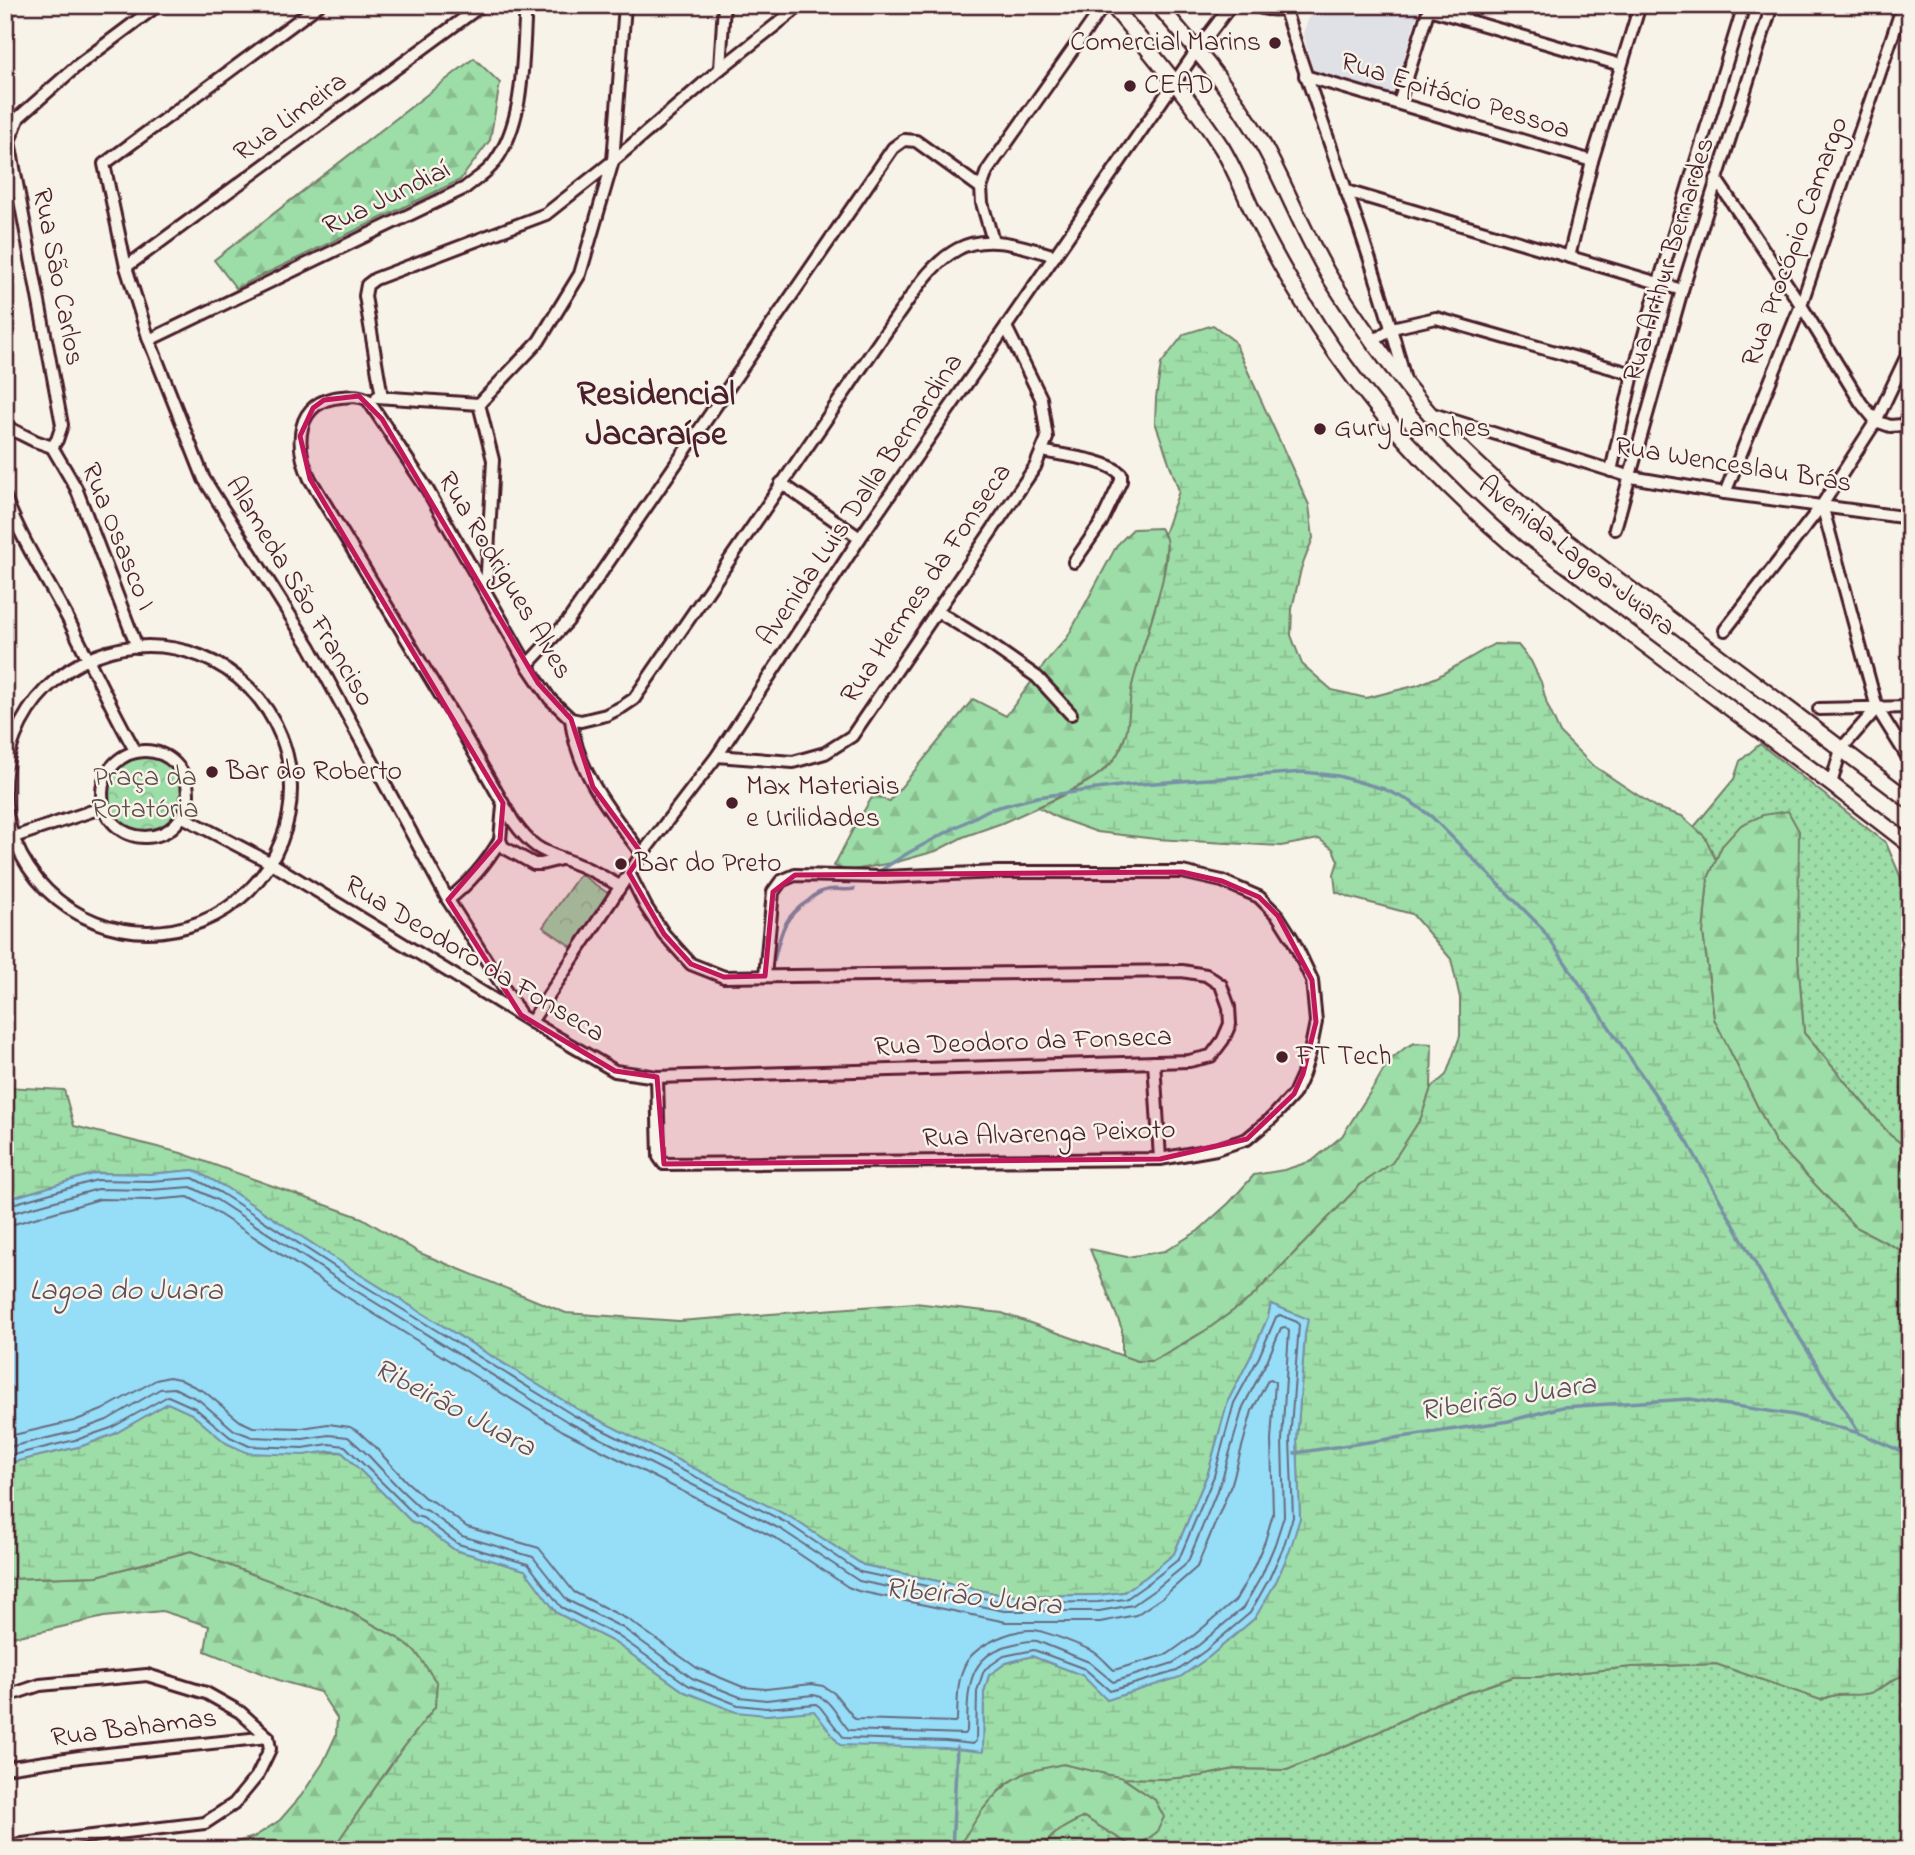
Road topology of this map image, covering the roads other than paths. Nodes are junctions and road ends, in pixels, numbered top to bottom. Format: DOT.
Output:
graph roads {
  1 [pos="158,5"];
  2 [pos="319,5"];
  3 [pos="482,5"];
  4 [pos="526,5"];
  5 [pos="625,5"];
  6 [pos="724,5"];
  7 [pos="801,5"];
  8 [pos="1104,5"];
  9 [pos="1112,5"];
  10 [pos="1127,5"];
  11 [pos="1158,5"];
  12 [pos="1231,5"];
  13 [pos="1254,5"];
  14 [pos="1640,5"];
  15 [pos="1744,5"];
  16 [pos="1772,5"];
  17 [pos="1430,7"];
  18 [pos="1289,8"];
  19 [pos="1902,8"];
  20 [pos="1127,24"];
  21 [pos="1196,50"];
  22 [pos="1621,65"];
  23 [pos="720,69"];
  24 [pos="1305,76"];
  25 [pos="1175,83"];
  26 [pos="1399,103"];
  27 [pos="613,161"];
  28 [pos="1592,161"];
  29 [pos="1716,179"];
  30 [pos="981,188"];
  31 [pos="1346,191"];
  32 [pos="993,242"];
  33 [pos="1055,256"];
  34 [pos="1569,257"];
  35 [pos="126,267"];
  36 [pos="1659,282"];
  37 [pos="1682,290"];
  38 [pos="1801,305"];
  39 [pos="1006,327"];
  40 [pos="1392,328"];
  41 [pos="149,340"];
  42 [pos="1371,340"];
  43 [pos="1910,349"];
  44 [pos="1633,374"];
  45 [pos="1406,385"];
  46 [pos="359,396"];
  47 [pos="382,397"];
  48 [pos="479,404"];
  49 [pos="1430,413"];
  50 [pos="1910,419"];
  51 [pos="1876,421"];
  52 [pos="5,426"];
  53 [pos="52,447"];
  54 [pos="1042,451"];
  55 [pos="1611,471"];
  56 [pos="1631,477"];
  57 [pos="781,483"];
  58 [pos="1725,493"];
  59 [pos="5,497"];
  60 [pos="1822,505"];
  61 [pos="1910,518"];
  62 [pos="1615,529"];
  63 [pos="860,538"];
  64 [pos="1074,562"];
  65 [pos="486,591"];
  66 [pos="937,611"];
  67 [pos="1725,630"];
  68 [pos="137,647"];
  69 [pos="88,660"];
  70 [pos="527,665"];
  71 [pos="1910,707"];
  72 [pos="1877,708"];
  73 [pos="1819,709"];
  74 [pos="1070,714"];
  75 [pos="571,719"];
  76 [pos="1841,750"];
  77 [pos="136,752"];
  78 [pos="718,756"];
  79 [pos="1910,761"];
  80 [pos="1831,784"];
  81 [pos="1910,802"];
  82 [pos="503,803"];
  83 [pos="104,807"];
  84 [pos="183,817"];
  85 [pos="9,839"];
  86 [pos="500,841"];
  87 [pos="1910,845"];
  88 [pos="642,854"];
  89 [pos="561,859"];
  90 [pos="271,863"];
  91 [pos="629,873"];
  92 [pos="620,886"];
  93 [pos="448,900"];
  94 [pos="765,976"];
  95 [pos="521,1015"];
  96 [pos="531,1022"];
  97 [pos="1154,1062"];
  98 [pos="657,1077"];
  99 [pos="1160,1159"];
  100 [pos="5,1700"];
  101 [pos="268,1737"];
  102 [pos="5,1768"];
  103 [pos="5,1846"];
  1 -- 53 [label="street, Rua São Carlos"];
  2 -- 35 [label="street, Alameda São Franciso"];
  3 -- 35 [label="street, Rua Limeira"];
  4 -- 41 [label="street, Rua Jundiaí"];
  5 -- 27 [label="street"];
  6 -- 23 [label="street"];
  7 -- 23 [label="street"];
  8 -- 30 [label="street"];
  9 -- 20 [label="main road, Avenida Lagoa Juara"];
  10 -- 20 [label="main road"];
  11 -- 21 [label="main road, Avenida Lagoa Juara"];
  12 -- 21 [label="street, Avenida Luis Dalla Bernardina"];
  13 -- 18 [label="street"];
  14 -- 22 [label="street"];
  15 -- 36 [label="street, Rua Arthur Bernardes"];
  16 -- 29 [label="street, Rua Arthur Bernardes"];
  17 -- 22 [label="street"];
  17 -- 26 [label="street"];
  18 -- 24 [label="street"];
  19 -- 38 [label="street, Rua Procópio Camargo"];
  20 -- 25 [label="main road, Avenida Lagoa Juara"];
  21 -- 25 [label="street, Avenida Luis Dalla Bernardina"];
  21 -- 42 [label="main road, Avenida Lagoa Juara"];
  22 -- 28 [label="street"];
  23 -- 27 [label="street"];
  24 -- 26 [label="street, Rua Epitácio Pessoa"];
  24 -- 31 [label="street"];
  25 -- 33 [label="street, Avenida Luis Dalla Bernardina"];
  25 -- 80 [label="main road, Avenida Lagoa Juara"];
  26 -- 28 [label="street, Rua Epitácio Pessoa"];
  27 -- 47 [label="street"];
  27 -- 48 [label="street"];
  28 -- 34 [label="street"];
  29 -- 37 [label="street, Rua Arthur Bernardes"];
  29 -- 38 [label="street"];
  30 -- 32 [label="street"];
  30 -- 70 [label="street"];
  31 -- 34 [label="street"];
  31 -- 40 [label="street"];
  32 -- 33 [label="street, Rua Rodrigues Alves"];
  32 -- 57 [label="street, Rua Rodrigues Alves"];
  33 -- 39 [label="street, Avenida Luis Dalla Bernardina"];
  34 -- 36 [label="street"];
  35 -- 41 [label="street, Alameda São Franciso"];
  36 -- 37 [label="street"];
  36 -- 44 [label="street, Rua Arthur Bernardes"];
  37 -- 56 [label="street, Rua Arthur Bernardes"];
  38 -- 51 [label="street"];
  38 -- 58 [label="street, Rua Procópio Camargo"];
  39 -- 54 [label="street, Rua Hermes da Fonseca"];
  39 -- 63 [label="street, Avenida Luis Dalla Bernardina"];
  40 -- 42 [label="street"];
  40 -- 44 [label="street"];
  40 -- 45 [label="street"];
  41 -- 93 [label="street, Alameda São Franciso"];
  42 -- 45 [label="main road, Avenida Lagoa Juara"];
  43 -- 51 [label="street"];
  44 -- 55 [label="street, Rua Arthur Bernardes"];
  45 -- 49 [label="main road, Avenida Lagoa Juara"];
  46 -- 47 [label="street"];
  46 -- 65 [label="street, Rua Rodrigues Alves"];
  46 -- 82 [label="street"];
  47 -- 48 [label="street"];
  48 -- 65 [label="street"];
  49 -- 55 [label="street, Rua Wenceslau Brás"];
  49 -- 76 [label="main road, Avenida Lagoa Juara"];
  50 -- 51 [label="street"];
  51 -- 60 [label="street"];
  52 -- 53 [label="street"];
  53 -- 68 [label="street, Rua Osasco I"];
  54 -- 64 [label="street"];
  54 -- 66 [label="street, Rua Hermes da Fonseca"];
  55 -- 56 [label="street, Rua Wenceslau Brás"];
  56 -- 58 [label="street, Rua Wenceslau Brás"];
  56 -- 62 [label="street, Rua Arthur Bernardes"];
  57 -- 63 [label="street"];
  57 -- 75 [label="street, Rua Rodrigues Alves"];
  58 -- 60 [label="street, Rua Wenceslau Brás"];
  59 -- 69 [label="street"];
  60 -- 61 [label="street, Rua Wenceslau Brás"];
  60 -- 67 [label="street"];
  60 -- 72 [label="street"];
  63 -- 78 [label="street, Avenida Luis Dalla Bernardina"];
  65 -- 70 [label="street, Rua Rodrigues Alves"];
  66 -- 74 [label="street"];
  66 -- 78 [label="street, Rua Hermes da Fonseca"];
  68 -- 69 [label="street"];
  68 -- 90 [label="street"];
  69 -- 77 [label="street"];
  69 -- 85 [label="street"];
  70 -- 75 [label="street, Rua Rodrigues Alves"];
  71 -- 72 [label="street"];
  72 -- 73 [label="street"];
  72 -- 76 [label="street"];
  72 -- 79 [label="street"];
  75 -- 88 [label="street"];
  76 -- 80 [label="street"];
  76 -- 81 [label="main road, Avenida Lagoa Juara"];
  77 -- 83 [label="street"];
  77 -- 84 [label="street"];
  78 -- 88 [label="street, Avenida Luis Dalla Bernardina"];
  80 -- 87 [label="main road, Avenida Lagoa Juara"];
  82 -- 86 [label="street"];
  82 -- 89 [label="street"];
  83 -- 84 [label="street"];
  83 -- 85 [label="street"];
  84 -- 90 [label="street, Rua Deodoro da Fonseca"];
  85 -- 90 [label="street"];
  86 -- 89 [label="street"];
  86 -- 93 [label="street"];
  88 -- 91 [label="street, Avenida Luis Dalla Bernardina"];
  89 -- 92 [label="street"];
  90 -- 95 [label="street, Rua Deodoro da Fonseca"];
  91 -- 92 [label="street, Avenida Luis Dalla Bernardina"];
  91 -- 94 [label="street, Rua Deodoro da Fonseca"];
  92 -- 96 [label="street, Avenida Luis Dalla Bernardina"];
  93 -- 95 [label="street, Alameda São Franciso"];
  94 -- 97 [label="street, Rua Deodoro da Fonseca"];
  94 -- 99 [label="street, Rua Alvarenga Peixoto"];
  95 -- 96 [label="street, Rua Deodoro da Fonseca"];
  96 -- 98 [label="street, Rua Deodoro da Fonseca"];
  97 -- 98 [label="street, Rua Deodoro da Fonseca"];
  97 -- 99 [label="street"];
  98 -- 99 [label="street, Rua Alvarenga Peixoto"];
  100 -- 101 [label="street"];
  101 -- 102 [label="street, Rua Bahamas"];
  101 -- 103 [label="street"];
}
